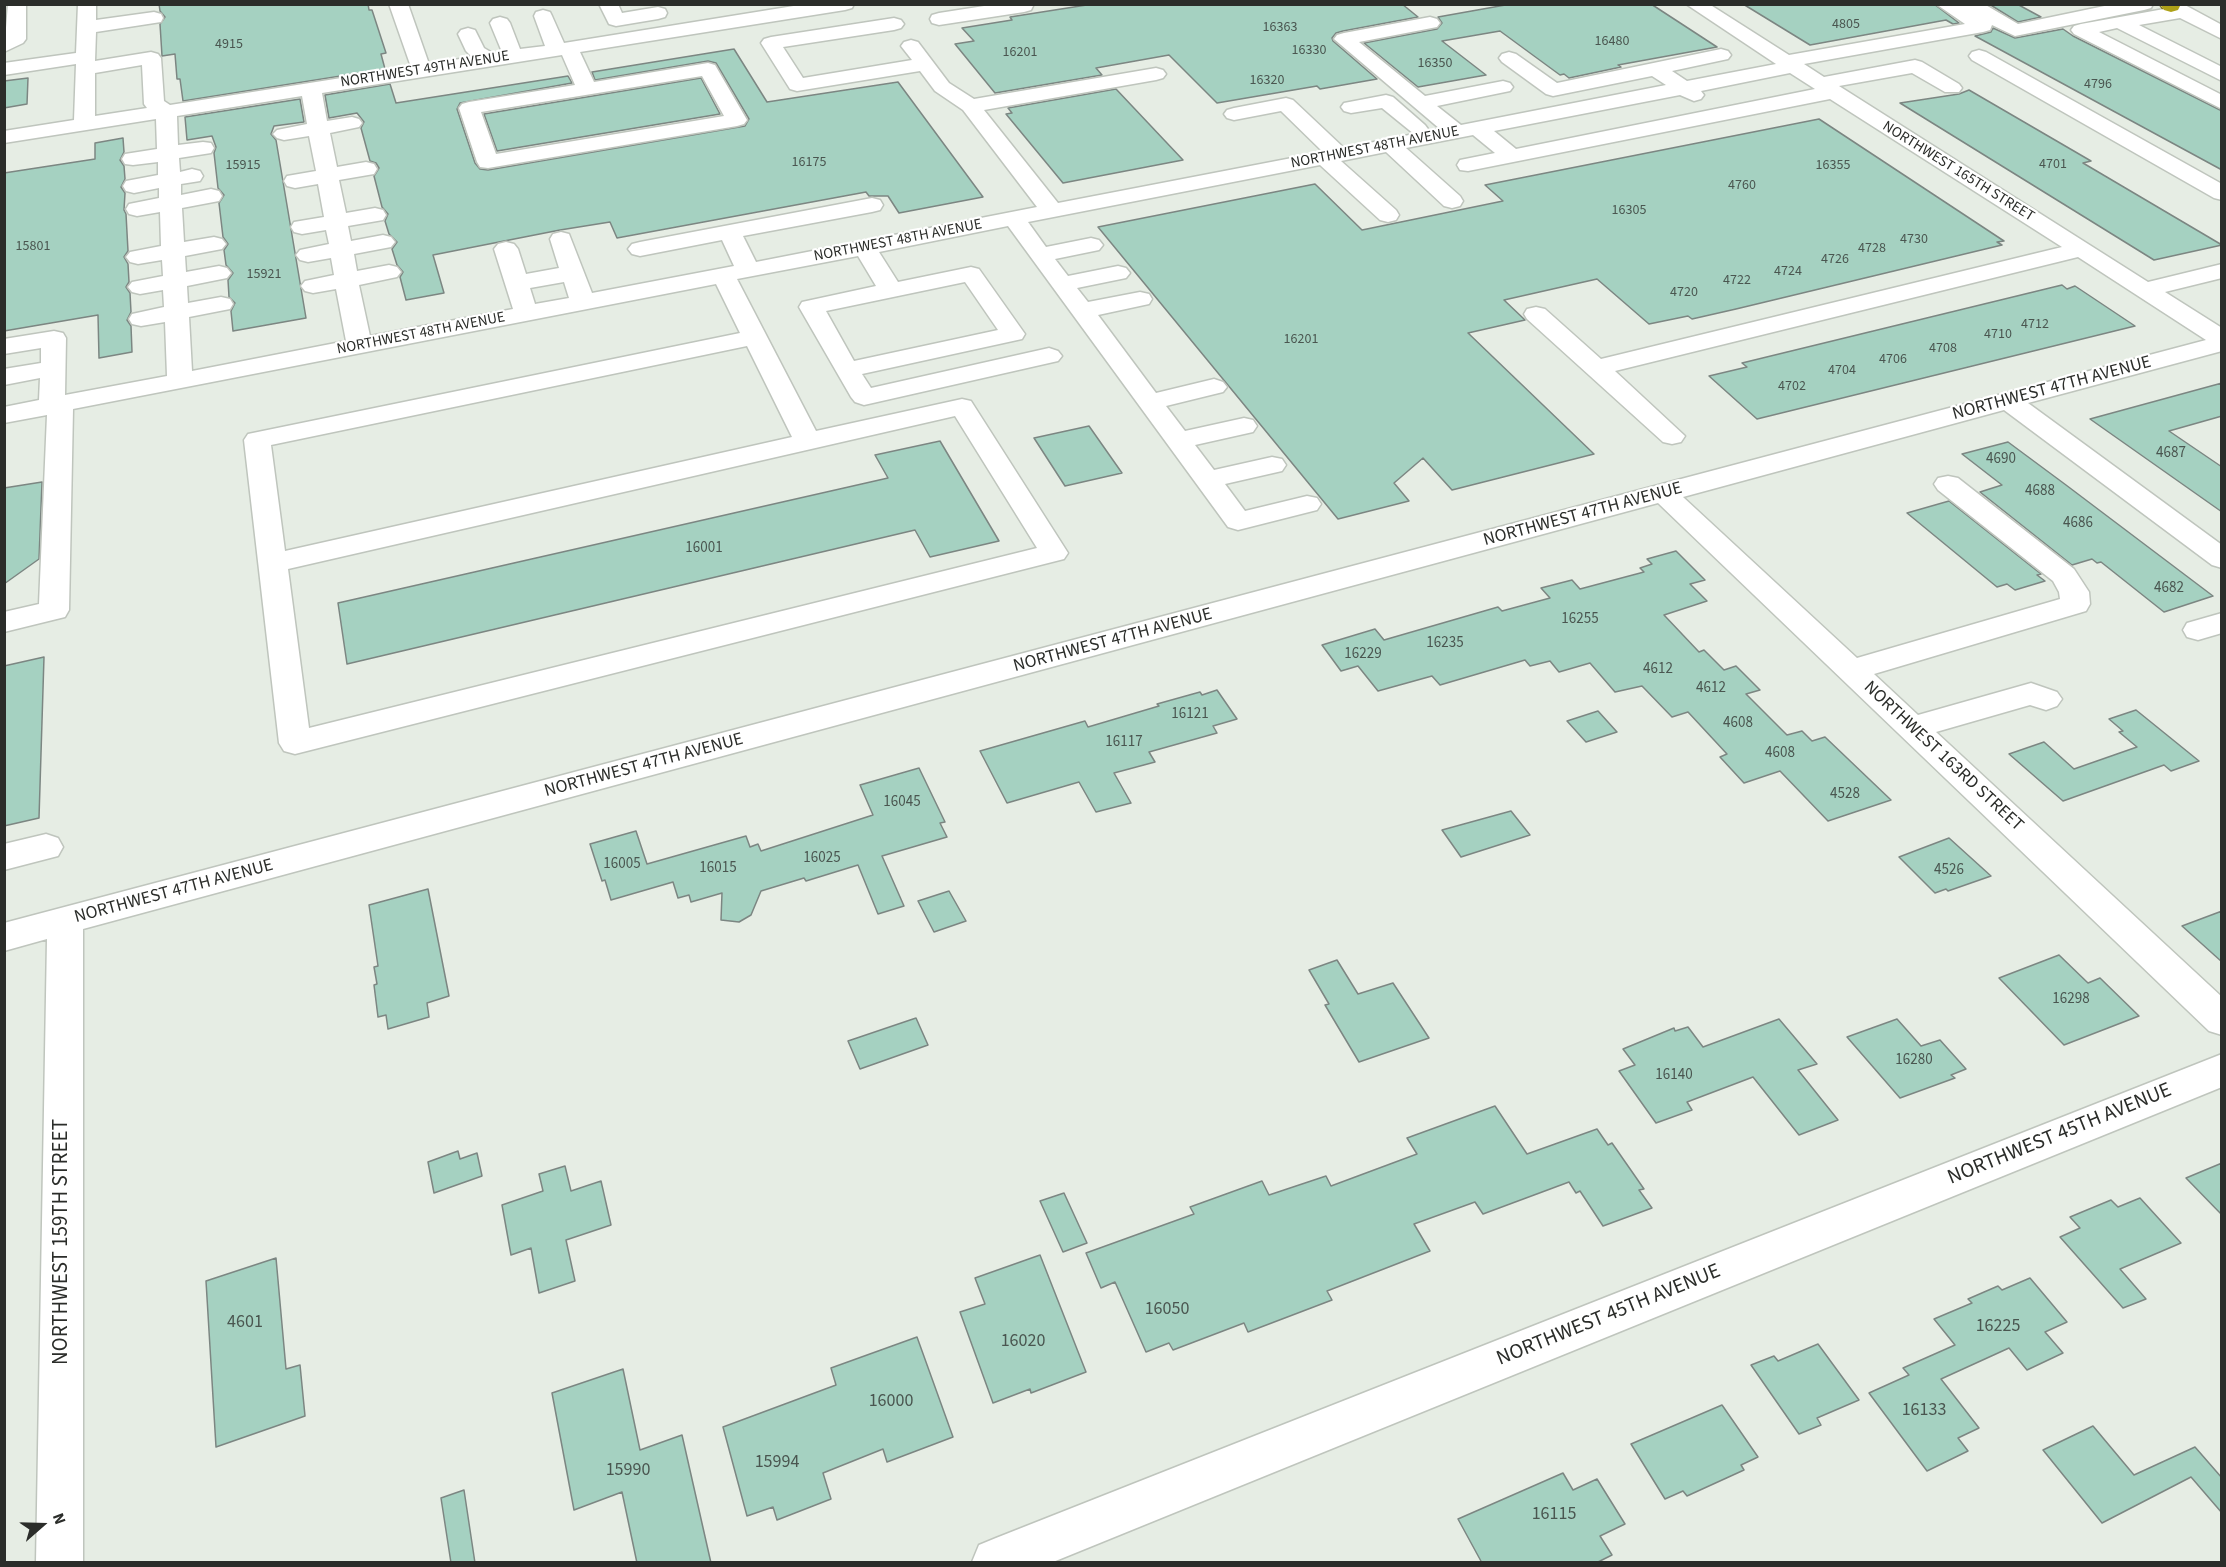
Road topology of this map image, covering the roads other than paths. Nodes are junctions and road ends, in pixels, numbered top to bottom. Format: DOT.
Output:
graph roads {
  1 [pos="17,4"];
  2 [pos="87,4"];
  3 [pos="398,4"];
  4 [pos="845,4"];
  5 [pos="880,4"];
  6 [pos="1695,4"];
  7 [pos="1945,4"];
  8 [pos="1969,4"];
  9 [pos="1024,6"];
  10 [pos="2173,7"];
  11 [pos="612,12"];
  12 [pos="740,12"];
  13 [pos="933,12"];
  14 [pos="2125,12"];
  15 [pos="543,16"];
  16 [pos="154,18"];
  17 [pos="500,23"];
  18 [pos="1430,23"];
  19 [pos="894,24"];
  20 [pos="87,27"];
  21 [pos="688,29"];
  22 [pos="2222,33"];
  23 [pos="468,34"];
  24 [pos="955,37"];
  25 [pos="626,39"];
  26 [pos="4,46"];
  27 [pos="563,49"];
  28 [pos="1721,55"];
  29 [pos="513,56"];
  30 [pos="1979,56"];
  31 [pos="1509,58"];
  32 [pos="806,59"];
  33 [pos="490,60"];
  34 [pos="86,62"];
  35 [pos="783,62"];
  36 [pos="925,64"];
  37 [pos="1789,64"];
  38 [pos="4,69"];
  39 [pos="1655,69"];
  40 [pos="422,71"];
  41 [pos="1155,74"];
  42 [pos="1871,75"];
  43 [pos="2222,75"];
  44 [pos="1581,84"];
  45 [pos="1503,87"];
  46 [pos="311,88"];
  47 [pos="1683,88"];
  48 [pos="1826,88"];
  49 [pos="1952,88"];
  50 [pos="587,89"];
  51 [pos="1896,90"];
  52 [pos="1421,103"];
  53 [pos="1607,103"];
  54 [pos="2222,103"];
  55 [pos="970,106"];
  56 [pos="1351,107"];
  57 [pos="1582,108"];
  58 [pos="166,111"];
  59 [pos="1723,114"];
  60 [pos="1241,121"];
  61 [pos="352,123"];
  62 [pos="84,124"];
  63 [pos="319,128"];
  64 [pos="1467,130"];
  65 [pos="284,134"];
  66 [pos="1619,135"];
  67 [pos="4,137"];
  68 [pos="1429,138"];
  69 [pos="1390,145"];
  70 [pos="203,148"];
  71 [pos="346,150"];
  72 [pos="169,153"];
  73 [pos="1332,156"];
  74 [pos="1512,156"];
  75 [pos="300,158"];
  76 [pos="133,159"];
  77 [pos="326,165"];
  78 [pos="1468,165"];
  79 [pos="366,170"];
  80 [pos="206,174"];
  81 [pos="170,180"];
  82 [pos="295,181"];
  83 [pos="134,186"];
  84 [pos="2222,193"];
  85 [pos="211,196"];
  86 [pos="1452,201"];
  87 [pos="171,203"];
  88 [pos="373,205"];
  89 [pos="872,206"];
  90 [pos="137,209"];
  91 [pos="334,211"];
  92 [pos="1052,211"];
  93 [pos="1388,215"];
  94 [pos="301,217"];
  95 [pos="1013,218"];
  96 [pos="729,232"];
  97 [pos="214,233"];
  98 [pos="561,239"];
  99 [pos="173,240"];
  100 [pos="383,242"];
  101 [pos="1091,244"];
  102 [pos="138,246"];
  103 [pos="864,248"];
  104 [pos="506,249"];
  105 [pos="640,249"];
  106 [pos="341,250"];
  107 [pos="2080,250"];
  108 [pos="308,255"];
  109 [pos="1040,255"];
  110 [pos="2222,271"];
  111 [pos="389,272"];
  112 [pos="219,273"];
  113 [pos="573,273"];
  114 [pos="736,273"];
  115 [pos="1118,273"];
  116 [pos="347,280"];
  117 [pos="175,281"];
  118 [pos="517,283"];
  119 [pos="1062,284"];
  120 [pos="140,286"];
  121 [pos="313,286"];
  122 [pos="891,290"];
  123 [pos="2152,295"];
  124 [pos="1140,299"];
  125 [pos="584,302"];
  126 [pos="221,304"];
  127 [pos="1082,311"];
  128 [pos="177,312"];
  129 [pos="526,313"];
  130 [pos="1536,314"];
  131 [pos="2222,316"];
  132 [pos="141,319"];
  133 [pos="755,337"];
  134 [pos="2222,341"];
  135 [pos="359,346"];
  136 [pos="4,347"];
  137 [pos="1049,356"];
  138 [pos="53,368"];
  139 [pos="1596,368"];
  140 [pos="847,370"];
  141 [pos="4,377"];
  142 [pos="180,381"];
  143 [pos="1214,387"];
  144 [pos="2009,401"];
  145 [pos="1150,402"];
  146 [pos="56,405"];
  147 [pos="4,415"];
  148 [pos="1244,426"];
  149 [pos="1672,436"];
  150 [pos="808,441"];
  151 [pos="1178,441"];
  152 [pos="1272,465"];
  153 [pos="1208,480"];
  154 [pos="1948,484"];
  155 [pos="1664,494"];
  156 [pos="1307,504"];
  157 [pos="2222,559"];
  158 [pos="273,563"];
  159 [pos="4,622"];
  160 [pos="1851,670"];
  161 [pos="2046,699"];
  162 [pos="1912,728"];
  163 [pos="46,847"];
  164 [pos="4,857"];
  165 [pos="65,921"];
  166 [pos="4,937"];
  167 [pos="2222,1020"];
  168 [pos="2222,1070"];
  169 [pos="59,1563"];
  170 [pos="996,1563"];
  1 -- 26 [label="street"];
  2 -- 20 [label="street"];
  3 -- 40 [label="street"];
  4 -- 12 [label="street, NORTHWEST 49TH AVENUE"];
  5 -- 19 [label="street"];
  6 -- 37 [label="street, NORTHWEST 165TH STREET"];
  7 -- 37 [label="street, NORTHWEST 48TH AVENUE"];
  8 -- 14 [label="street"];
  9 -- 13 [label="street"];
  10 -- 14 [label="street"];
  10 -- 22 [label="street"];
  11 -- 21 [label="street"];
  11 -- 25 [label="street"];
  12 -- 21 [label="street, NORTHWEST 49TH AVENUE"];
  13 -- 24 [label="street"];
  14 -- 43 [label="street"];
  14 -- 54 [label="street"];
  15 -- 27 [label="street"];
  16 -- 20 [label="street"];
  17 -- 29 [label="street"];
  18 -- 52 [label="street"];
  19 -- 35 [label="street"];
  19 -- 36 [label="street"];
  20 -- 34 [label="street"];
  21 -- 25 [label="street, NORTHWEST 49TH AVENUE"];
  23 -- 33 [label="street"];
  25 -- 27 [label="street, NORTHWEST 49TH AVENUE"];
  27 -- 29 [label="street, NORTHWEST 49TH AVENUE"];
  27 -- 50 [label="street"];
  28 -- 39 [label="street"];
  29 -- 33 [label="street, NORTHWEST 49TH AVENUE"];
  30 -- 84 [label="street"];
  31 -- 44 [label="street"];
  32 -- 35 [label="street"];
  33 -- 40 [label="street, NORTHWEST 49TH AVENUE"];
  34 -- 38 [label="street"];
  34 -- 58 [label="street"];
  34 -- 62 [label="street"];
  35 -- 36 [label="street"];
  36 -- 55 [label="street"];
  37 -- 47 [label="street, NORTHWEST 48TH AVENUE"];
  37 -- 48 [label="street, NORTHWEST 165TH STREET"];
  39 -- 44 [label="street"];
  39 -- 47 [label="street"];
  40 -- 46 [label="street, NORTHWEST 49TH AVENUE"];
  41 -- 55 [label="street"];
  42 -- 48 [label="street"];
  42 -- 49 [label="street"];
  42 -- 51 [label="street"];
  44 -- 53 [label="street"];
  45 -- 52 [label="street"];
  46 -- 58 [label="street, NORTHWEST 49TH AVENUE"];
  46 -- 63 [label="street"];
  47 -- 53 [label="street, NORTHWEST 48TH AVENUE"];
  47 -- 59 [label="street"];
  48 -- 59 [label="street"];
  48 -- 107 [label="street, NORTHWEST 165TH STREET"];
  50 -- 50 [label="street"];
  52 -- 64 [label="street"];
  53 -- 57 [label="street, NORTHWEST 48TH AVENUE"];
  55 -- 92 [label="street"];
  56 -- 68 [label="street"];
  57 -- 64 [label="street, NORTHWEST 48TH AVENUE"];
  57 -- 66 [label="street"];
  58 -- 62 [label="street, NORTHWEST 49TH AVENUE"];
  58 -- 72 [label="street"];
  59 -- 66 [label="street"];
  60 -- 73 [label="street"];
  61 -- 63 [label="street"];
  62 -- 67 [label="street, NORTHWEST 49TH AVENUE"];
  63 -- 65 [label="street"];
  63 -- 77 [label="street"];
  64 -- 68 [label="street, NORTHWEST 48TH AVENUE"];
  64 -- 74 [label="street"];
  66 -- 74 [label="street"];
  68 -- 69 [label="street, NORTHWEST 48TH AVENUE"];
  69 -- 73 [label="street, NORTHWEST 48TH AVENUE"];
  69 -- 86 [label="street"];
  70 -- 72 [label="street"];
  71 -- 77 [label="street"];
  72 -- 76 [label="street"];
  72 -- 81 [label="street"];
  73 -- 92 [label="street, NORTHWEST 48TH AVENUE"];
  73 -- 93 [label="street"];
  74 -- 78 [label="street"];
  75 -- 77 [label="street"];
  77 -- 79 [label="street"];
  77 -- 82 [label="street"];
  77 -- 91 [label="street"];
  80 -- 81 [label="street"];
  81 -- 83 [label="street"];
  81 -- 87 [label="street"];
  85 -- 87 [label="street"];
  87 -- 90 [label="street"];
  87 -- 99 [label="street"];
  88 -- 91 [label="street"];
  89 -- 96 [label="street"];
  91 -- 94 [label="street"];
  91 -- 106 [label="street"];
  92 -- 95 [label="street, NORTHWEST 48TH AVENUE"];
  95 -- 103 [label="street, NORTHWEST 48TH AVENUE"];
  95 -- 109 [label="street"];
  96 -- 105 [label="street"];
  96 -- 114 [label="street"];
  97 -- 99 [label="street"];
  98 -- 113 [label="street"];
  99 -- 102 [label="street"];
  99 -- 117 [label="street"];
  100 -- 106 [label="street"];
  101 -- 109 [label="street"];
  103 -- 114 [label="street, NORTHWEST 48TH AVENUE"];
  103 -- 122 [label="street"];
  104 -- 118 [label="street"];
  106 -- 108 [label="street"];
  106 -- 116 [label="street"];
  107 -- 123 [label="street, NORTHWEST 165TH STREET"];
  107 -- 139 [label="street"];
  109 -- 119 [label="street"];
  110 -- 123 [label="street"];
  111 -- 116 [label="street"];
  112 -- 117 [label="street"];
  113 -- 118 [label="street"];
  113 -- 125 [label="street"];
  114 -- 125 [label="street, NORTHWEST 48TH AVENUE"];
  114 -- 133 [label="street"];
  115 -- 119 [label="street"];
  116 -- 121 [label="street"];
  116 -- 135 [label="street"];
  117 -- 120 [label="street"];
  117 -- 128 [label="street"];
  118 -- 129 [label="street"];
  119 -- 127 [label="street"];
  122 -- 140 [label="street"];
  122 -- 140 [label="street"];
  123 -- 131 [label="street"];
  123 -- 134 [label="street, NORTHWEST 165TH STREET"];
  124 -- 127 [label="street"];
  125 -- 129 [label="street, NORTHWEST 48TH AVENUE"];
  126 -- 128 [label="street"];
  127 -- 145 [label="street"];
  128 -- 132 [label="street"];
  128 -- 142 [label="street"];
  129 -- 135 [label="street, NORTHWEST 48TH AVENUE"];
  130 -- 139 [label="street"];
  133 -- 150 [label="street"];
  133 -- 158 [label="street"];
  134 -- 144 [label="street, NORTHWEST 47TH AVENUE"];
  135 -- 142 [label="street, NORTHWEST 48TH AVENUE"];
  136 -- 138 [label="street"];
  137 -- 140 [label="street"];
  138 -- 141 [label="street"];
  138 -- 146 [label="street"];
  139 -- 149 [label="street"];
  142 -- 146 [label="street, NORTHWEST 48TH AVENUE"];
  143 -- 145 [label="street"];
  144 -- 155 [label="street, NORTHWEST 47TH AVENUE"];
  144 -- 157 [label="street"];
  145 -- 151 [label="street"];
  146 -- 147 [label="street, NORTHWEST 48TH AVENUE"];
  146 -- 159 [label="street"];
  148 -- 151 [label="street"];
  150 -- 158 [label="street"];
  150 -- 158 [label="street"];
  151 -- 153 [label="street"];
  152 -- 153 [label="street"];
  153 -- 156 [label="street"];
  154 -- 160 [label="street"];
  155 -- 160 [label="street, NORTHWEST 163RD STREET"];
  155 -- 165 [label="street, NORTHWEST 47TH AVENUE"];
  160 -- 162 [label="street, NORTHWEST 163RD STREET"];
  161 -- 162 [label="street"];
  162 -- 167 [label="street, NORTHWEST 163RD STREET"];
  163 -- 164 [label="street"];
  165 -- 166 [label="street, NORTHWEST 47TH AVENUE"];
  165 -- 169 [label="street, NORTHWEST 159TH STREET"];
  168 -- 170 [label="street, NORTHWEST 45TH AVENUE"];
}
